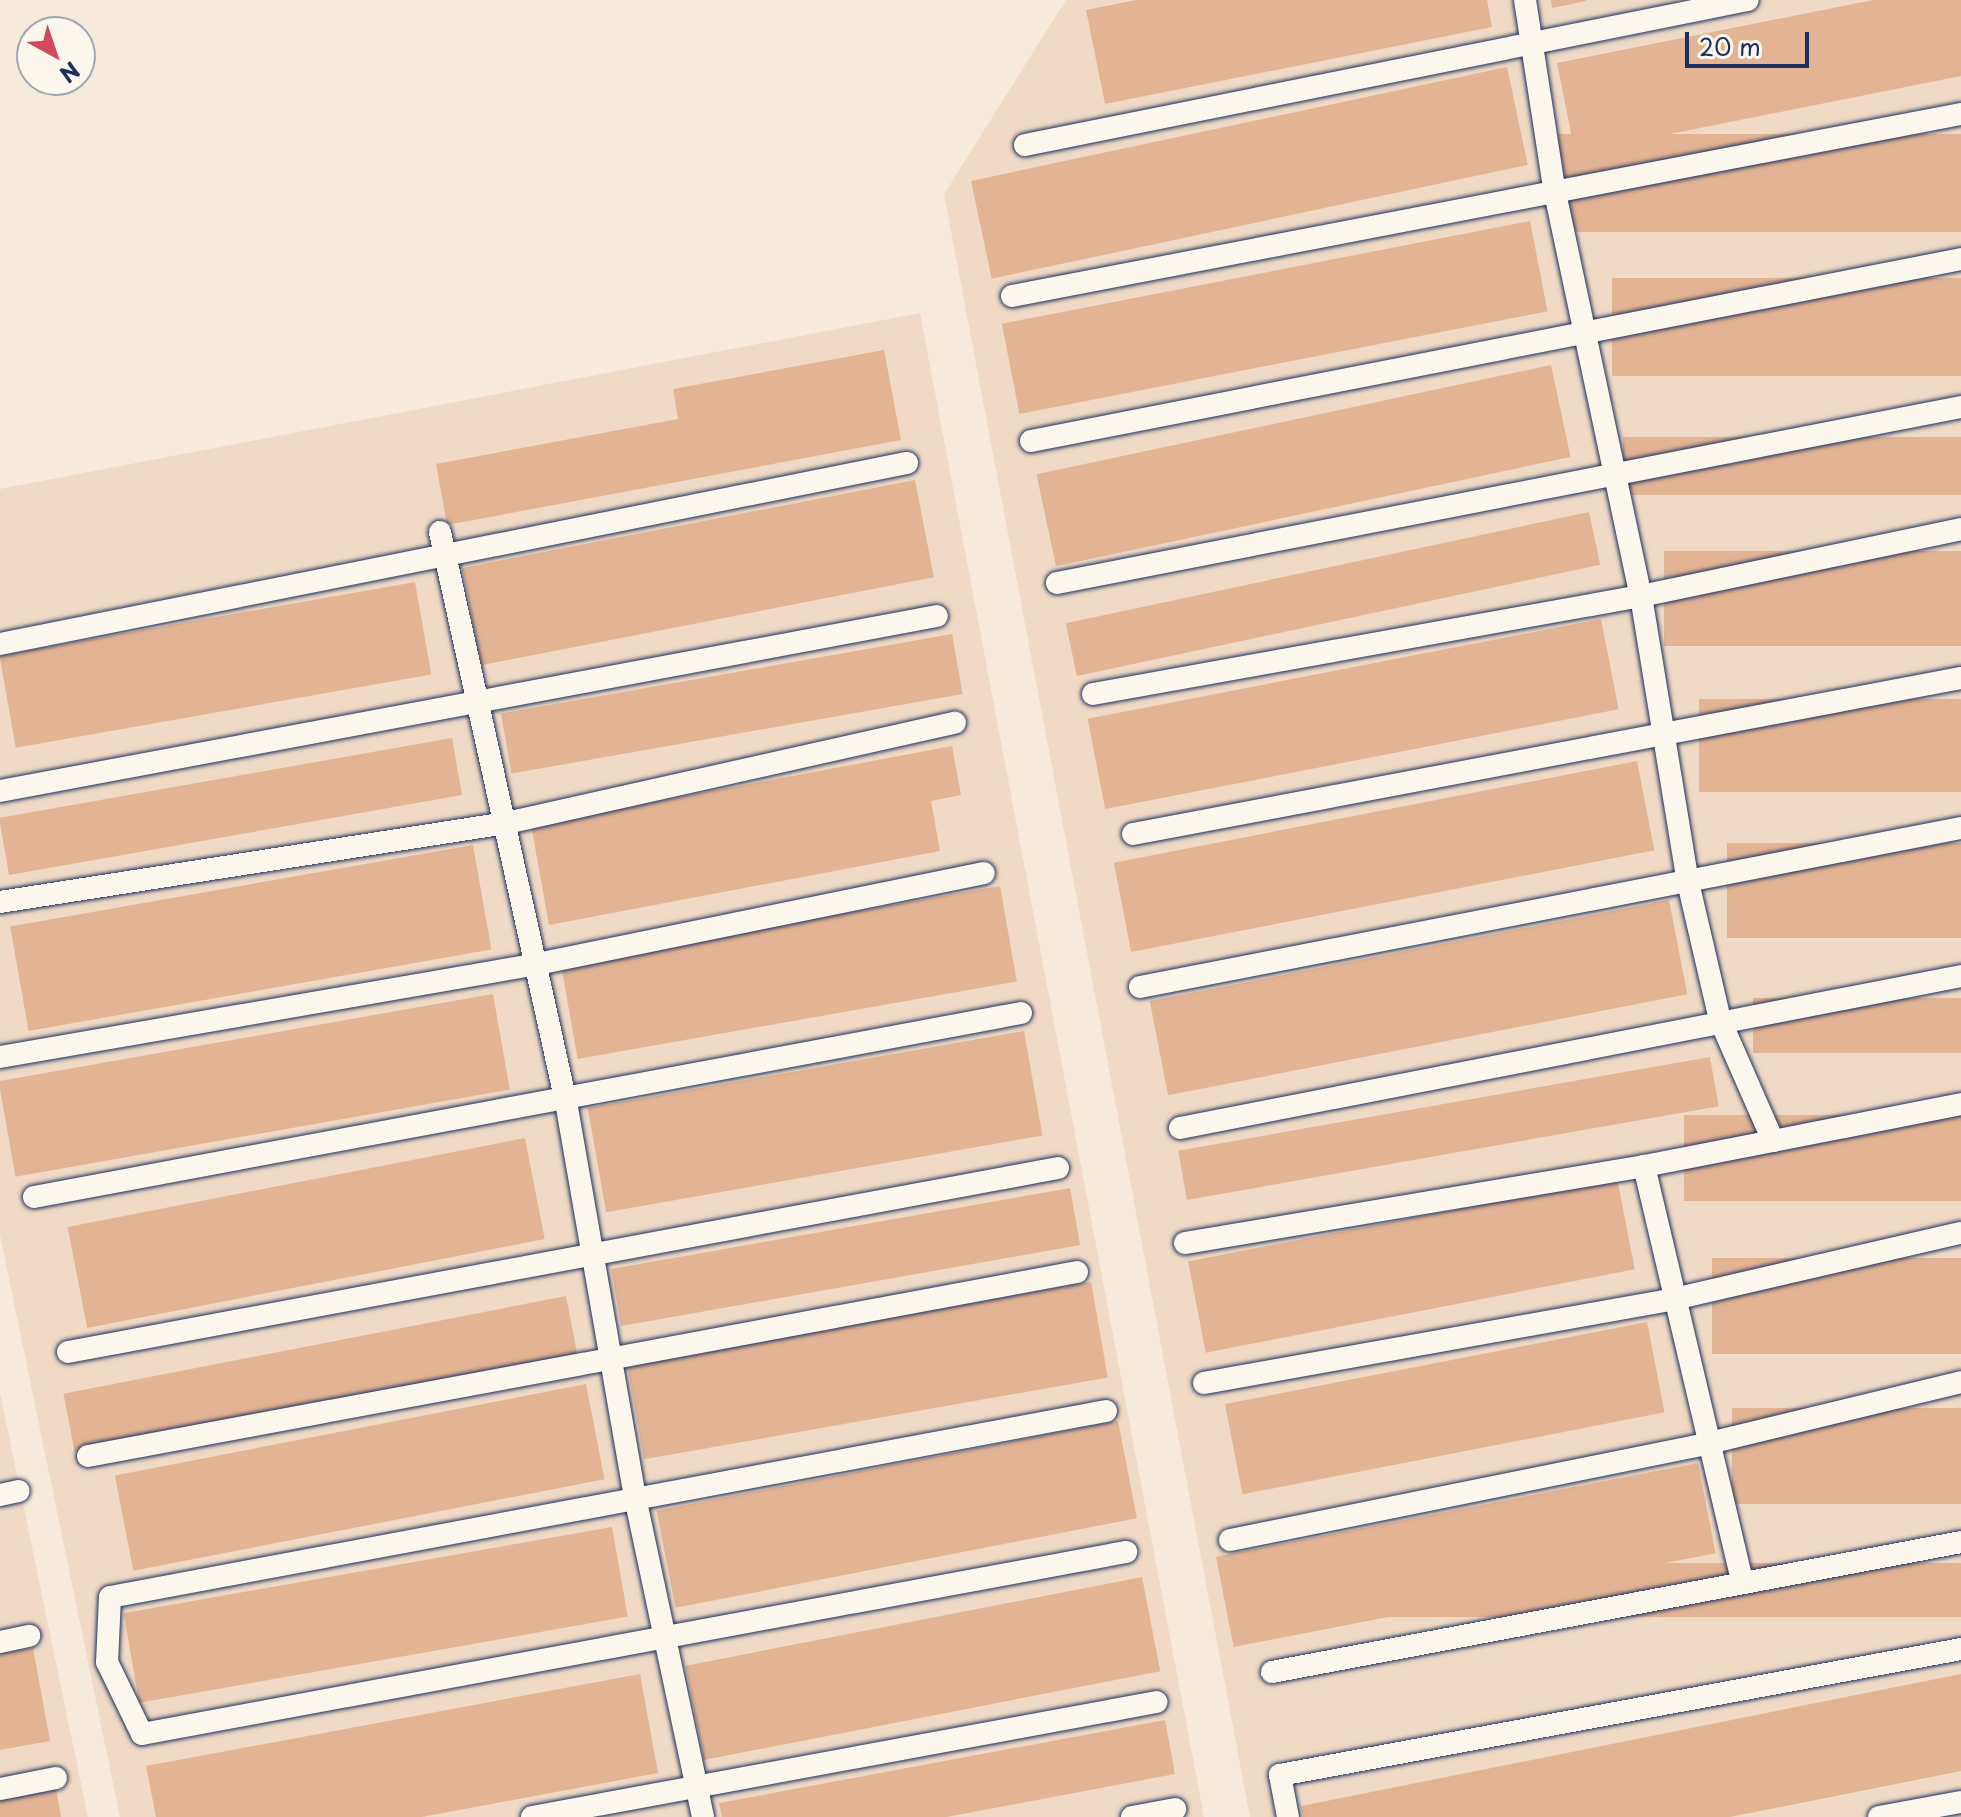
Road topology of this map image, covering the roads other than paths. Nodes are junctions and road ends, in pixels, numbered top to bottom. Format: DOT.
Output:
graph roads {
  1 [pos="1525,0"];
  2 [pos="1748,0"];
  3 [pos="1533,42"];
  4 [pos="1961,114"];
  5 [pos="1025,145"];
  6 [pos="1554,188"];
  7 [pos="1961,259"];
  8 [pos="1012,296"];
  9 [pos="1584,331"];
  10 [pos="1961,407"];
  11 [pos="1031,441"];
  12 [pos="907,463"];
  13 [pos="1617,475"];
  14 [pos="1961,529"];
  15 [pos="442,542"];
  16 [pos="1057,583"];
  17 [pos="1641,596"];
  18 [pos="937,616"];
  19 [pos="0,644"];
  20 [pos="1961,678"];
  21 [pos="1093,694"];
  22 [pos="481,702"];
  23 [pos="955,723"];
  24 [pos="1666,735"];
  25 [pos="0,791"];
  26 [pos="506,823"];
  27 [pos="1961,828"];
  28 [pos="1133,834"];
  29 [pos="984,873"];
  30 [pos="1687,878"];
  31 [pos="0,902"];
  32 [pos="532,965"];
  33 [pos="1961,976"];
  34 [pos="1140,987"];
  35 [pos="1021,1013"];
  36 [pos="1720,1020"];
  37 [pos="0,1057"];
  38 [pos="566,1102"];
  39 [pos="1961,1104"];
  40 [pos="1180,1128"];
  41 [pos="1773,1141"];
  42 [pos="1644,1166"];
  43 [pos="1058,1168"];
  44 [pos="34,1197"];
  45 [pos="1961,1233"];
  46 [pos="1185,1243"];
  47 [pos="591,1253"];
  48 [pos="1077,1272"];
  49 [pos="1674,1299"];
  50 [pos="68,1352"];
  51 [pos="610,1359"];
  52 [pos="1961,1382"];
  53 [pos="1204,1383"];
  54 [pos="1106,1411"];
  55 [pos="1705,1444"];
  56 [pos="88,1456"];
  57 [pos="635,1497"];
  58 [pos="1230,1540"];
  59 [pos="1961,1542"];
  60 [pos="1126,1552"];
  61 [pos="1742,1579"];
  62 [pos="29,1636"];
  63 [pos="666,1638"];
  64 [pos="0,1642"];
  65 [pos="1961,1649"];
  66 [pos="1272,1672"];
  67 [pos="1157,1702"];
  68 [pos="56,1778"];
  69 [pos="697,1786"];
  70 [pos="0,1789"];
  71 [pos="1961,1802"];
  72 [pos="1175,1809"];
  73 [pos="532,1817"];
  74 [pos="703,1817"];
  75 [pos="1132,1817"];
  76 [pos="1288,1817"];
  77 [pos="1879,1817"];
  1 -- 3 [label="lane"];
  2 -- 3 [label="lane"];
  3 -- 5 [label="lane"];
  3 -- 6 [label="lane"];
  4 -- 6 [label="lane"];
  6 -- 8 [label="lane"];
  6 -- 9 [label="lane"];
  7 -- 9 [label="lane"];
  9 -- 11 [label="lane"];
  9 -- 13 [label="lane"];
  10 -- 13 [label="lane"];
  12 -- 15 [label="lane"];
  13 -- 16 [label="lane"];
  13 -- 17 [label="lane"];
  14 -- 17 [label="lane"];
  15 -- 19 [label="lane"];
  15 -- 22 [label="lane"];
  17 -- 21 [label="lane"];
  17 -- 24 [label="lane"];
  18 -- 22 [label="lane"];
  20 -- 24 [label="lane"];
  22 -- 25 [label="lane"];
  22 -- 26 [label="lane"];
  23 -- 26 [label="lane"];
  24 -- 28 [label="lane"];
  24 -- 30 [label="lane"];
  26 -- 31 [label="lane"];
  26 -- 32 [label="lane"];
  27 -- 30 [label="lane"];
  29 -- 32 [label="lane"];
  30 -- 34 [label="lane"];
  30 -- 36 [label="lane"];
  32 -- 37 [label="lane"];
  32 -- 38 [label="lane"];
  33 -- 36 [label="lane"];
  35 -- 38 [label="lane"];
  36 -- 40 [label="lane"];
  36 -- 41 [label="lane"];
  38 -- 44 [label="lane"];
  38 -- 47 [label="lane"];
  39 -- 41 [label="lane"];
  41 -- 42 [label="lane"];
  42 -- 46 [label="lane"];
  42 -- 49 [label="lane"];
  43 -- 47 [label="lane"];
  45 -- 49 [label="lane"];
  47 -- 50 [label="lane"];
  47 -- 51 [label="lane"];
  48 -- 51 [label="lane"];
  49 -- 53 [label="lane"];
  49 -- 55 [label="lane"];
  51 -- 56 [label="lane"];
  51 -- 57 [label="lane"];
  52 -- 55 [label="lane"];
  54 -- 57 [label="lane"];
  55 -- 58 [label="lane"];
  55 -- 61 [label="lane"];
  57 -- 63 [label="lane"];
  57 -- 63 [label="lane"];
  59 -- 61 [label="lane"];
  60 -- 63 [label="lane"];
  61 -- 66 [label="lane"];
  62 -- 64 [label="lane"];
  63 -- 69 [label="lane"];
  65 -- 76 [label="lane"];
  67 -- 69 [label="lane"];
  68 -- 70 [label="lane"];
  69 -- 73 [label="lane"];
  69 -- 74 [label="lane"];
  71 -- 77 [label="lane"];
  72 -- 75 [label="lane"];
}
